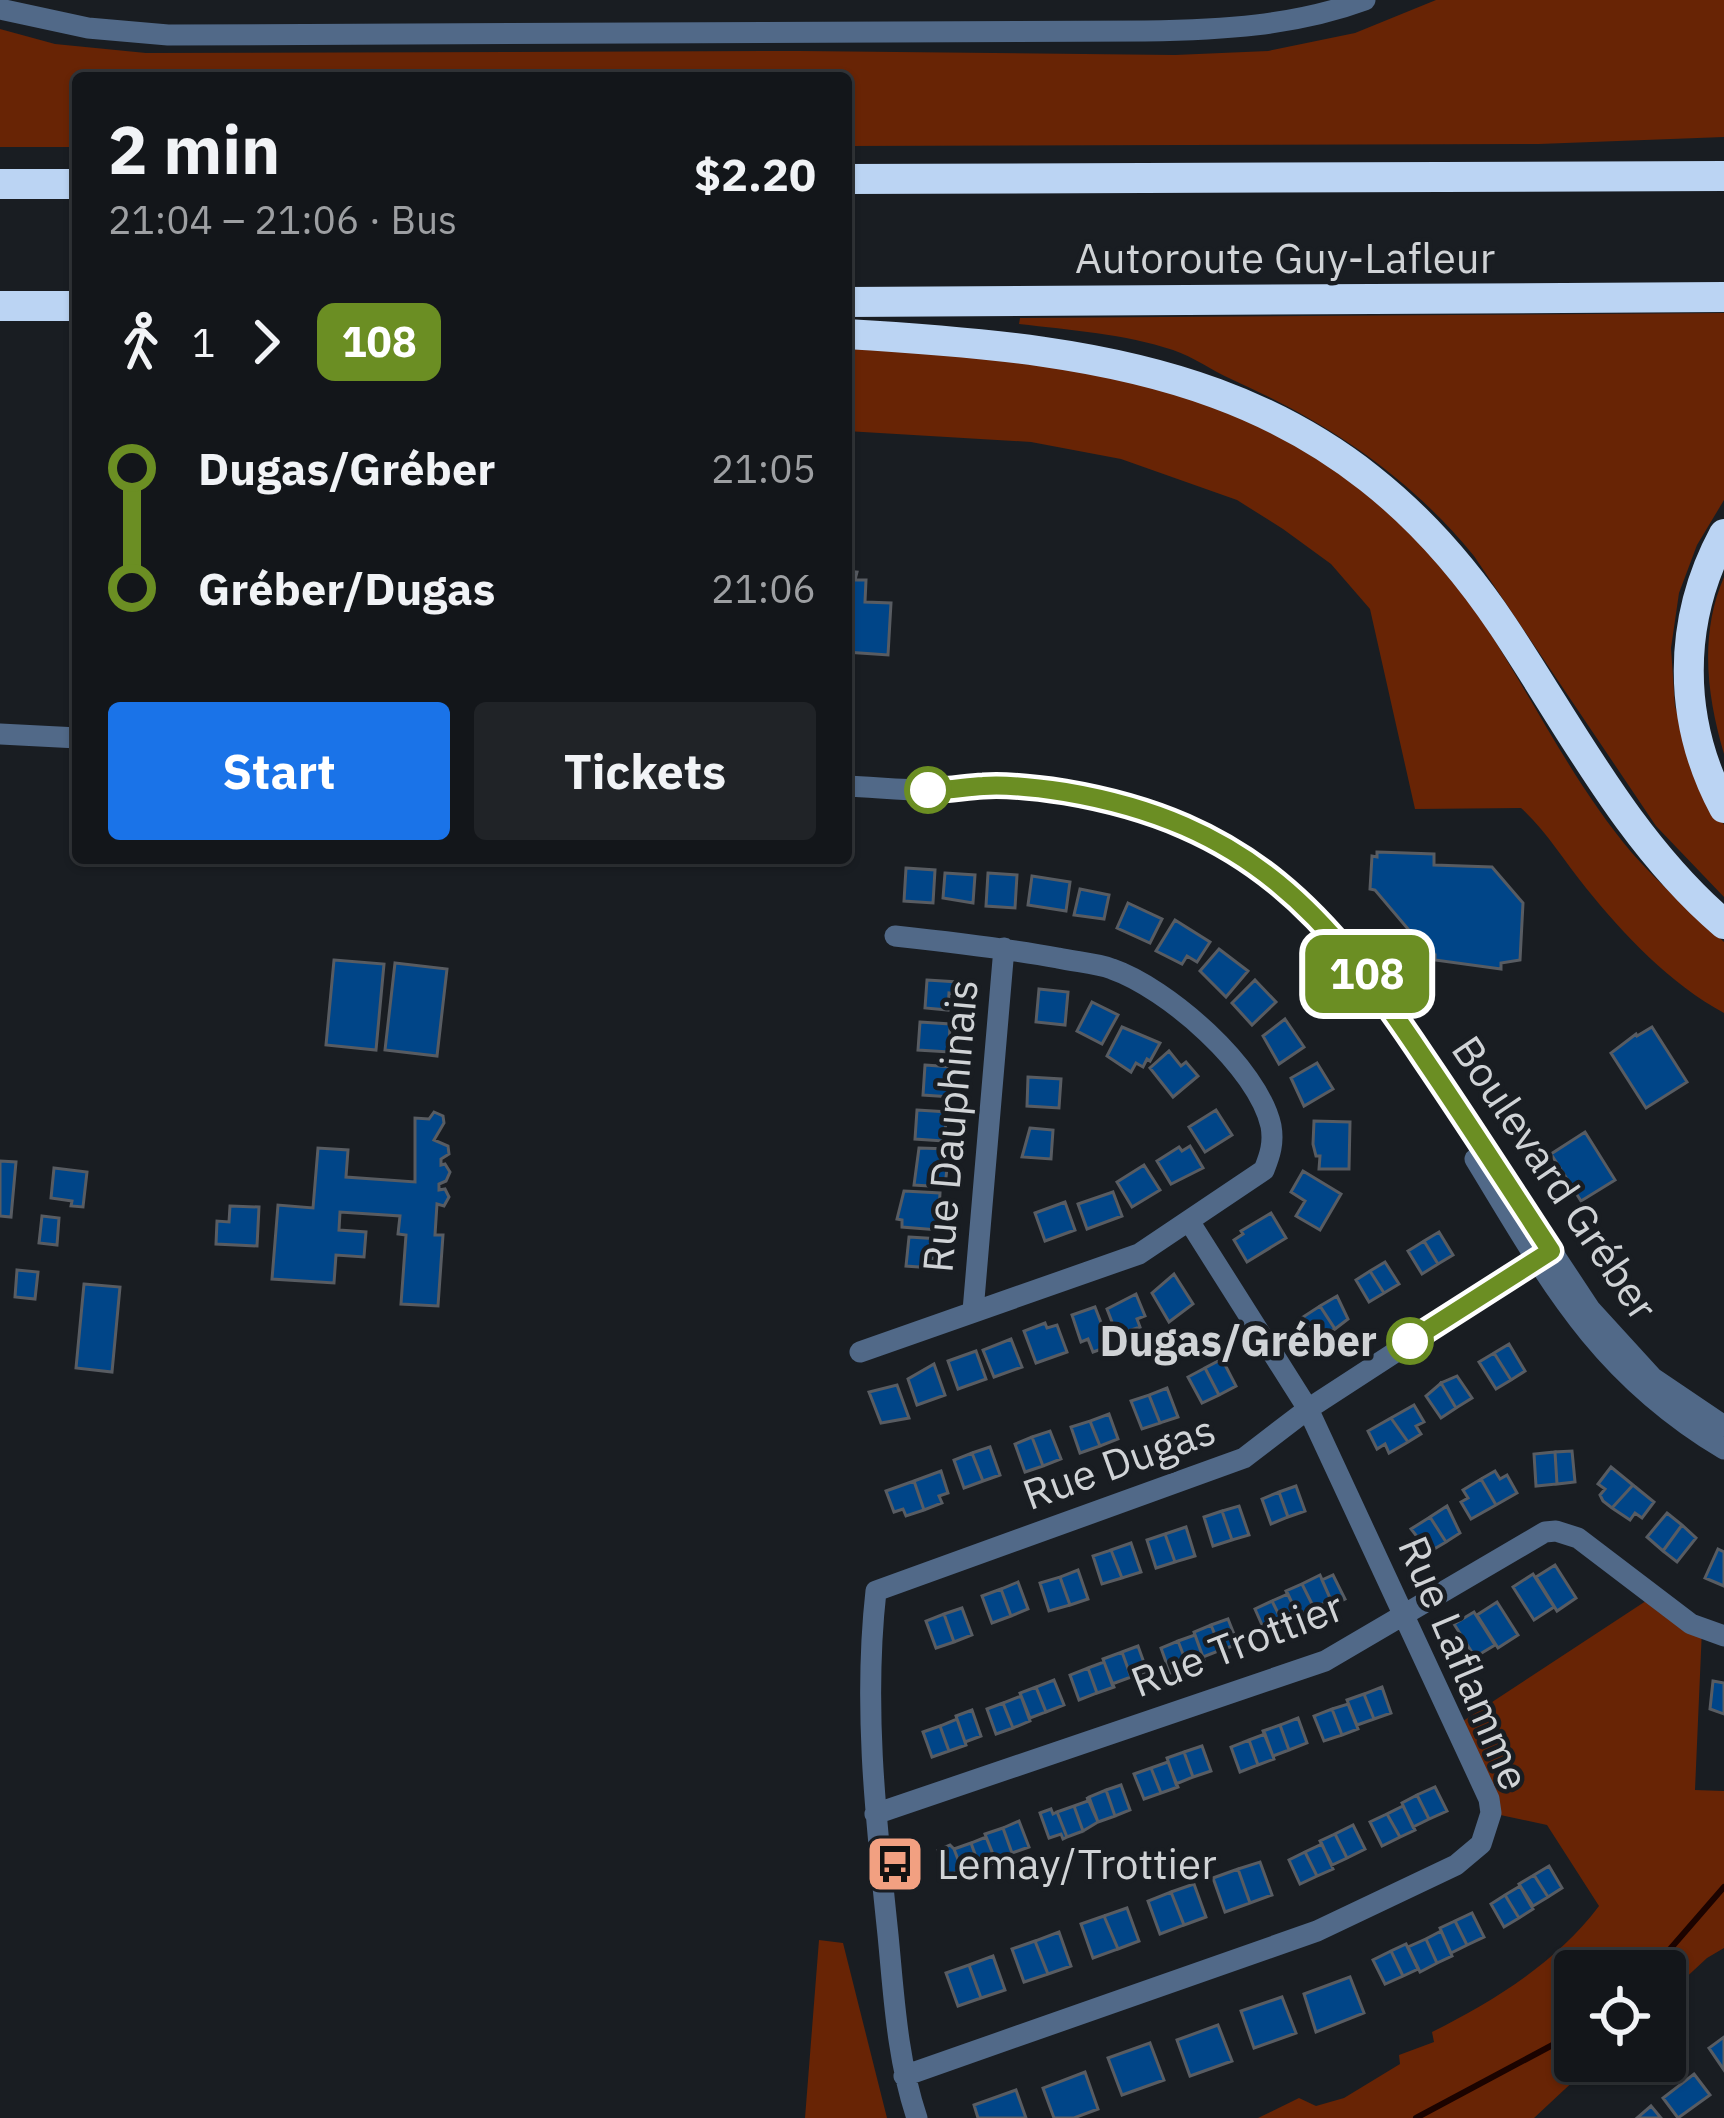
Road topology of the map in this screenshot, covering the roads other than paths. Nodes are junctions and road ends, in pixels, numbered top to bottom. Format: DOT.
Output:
graph roads {
  1 [pos="1366,0"];
  2 [pos="0,9"];
  3 [pos="1724,176"];
  4 [pos="852,179"];
  5 [pos="0,184"];
  6 [pos="72,184"];
  7 [pos="1724,297"];
  8 [pos="852,302"];
  9 [pos="0,306"];
  10 [pos="72,306"];
  11 [pos="852,334"];
  12 [pos="1724,534"];
  13 [pos="0,734"];
  14 [pos="72,738"];
  15 [pos="852,786"];
  16 [pos="1724,808"];
  17 [pos="1724,924"];
  18 [pos="895,935"];
  19 [pos="1004,948"];
  20 [pos="1189,1221"];
  21 [pos="1542,1255"];
  22 [pos="974,1312"];
  23 [pos="860,1352"];
  24 [pos="1308,1409"];
  25 [pos="1724,1426"];
  26 [pos="1724,1449"];
  27 [pos="1403,1615"];
  28 [pos="1724,1636"];
  29 [pos="875,1814"];
  30 [pos="904,2076"];
  31 [pos="916,2118"];
  1 -- 2 [label="street"];
  3 -- 4 [label="highway, Autoroute Guy-Lafleur"];
  5 -- 6 [label="highway"];
  7 -- 8 [label="highway, Autoroute Guy-Lafleur"];
  9 -- 10 [label="highway"];
  11 -- 17 [label="highway"];
  12 -- 16 [label="highway"];
  13 -- 14 [label="street"];
  15 -- 21 [label="street, Boulevard Gréber"];
  18 -- 19 [label="street"];
  19 -- 20 [label="street"];
  19 -- 22 [label="street, Rue Dauphinais"];
  20 -- 22 [label="street"];
  20 -- 24 [label="street, Rue Laflamme"];
  21 -- 24 [label="street, Rue Dugas"];
  21 -- 25 [label="street, Boulevard Gréber"];
  21 -- 26 [label="street, Boulevard Gréber"];
  22 -- 23 [label="street"];
  24 -- 27 [label="street, Rue Laflamme"];
  24 -- 29 [label="street, Rue Dugas"];
  27 -- 28 [label="street, Rue Trottier"];
  27 -- 29 [label="street, Rue Trottier"];
  27 -- 30 [label="street, Rue Laflamme"];
  29 -- 30 [label="street"];
  30 -- 31 [label="street"];
}
